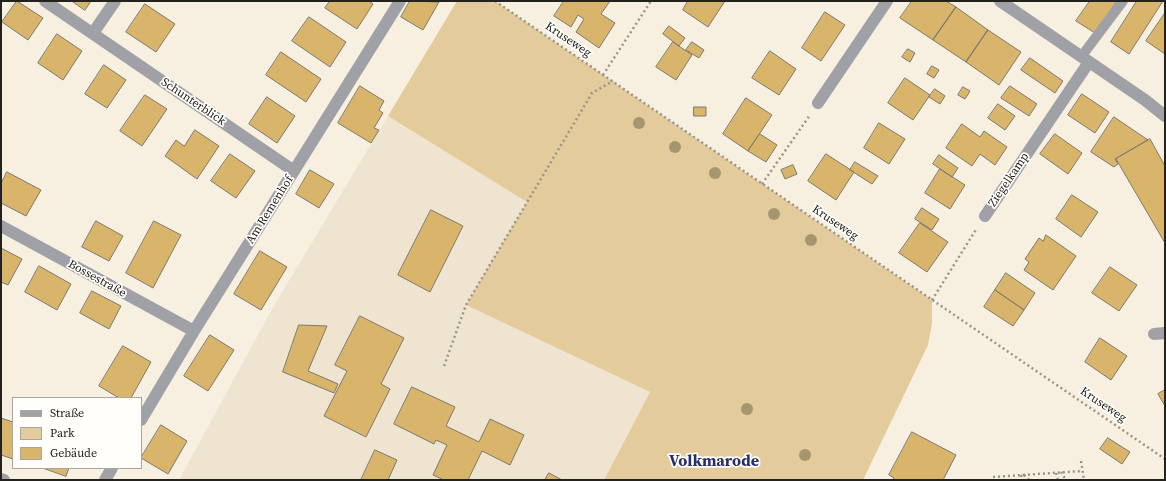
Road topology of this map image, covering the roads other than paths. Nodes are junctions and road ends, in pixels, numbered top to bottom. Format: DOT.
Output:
graph roads {
  1 [pos="45,1"];
  2 [pos="115,1"];
  3 [pos="400,1"];
  4 [pos="888,1"];
  5 [pos="1000,1"];
  6 [pos="1123,1"];
  7 [pos="93,33"];
  8 [pos="1085,60"];
  9 [pos="818,103"];
  10 [pos="1165,116"];
  11 [pos="294,171"];
  12 [pos="985,216"];
  13 [pos="1,226"];
  14 [pos="194,331"];
  15 [pos="142,418"];
  16 [pos="111,469"];
  17 [pos="1,479"];
  18 [pos="4,480"];
  19 [pos="105,480"];
  1 -- 7 [label="street, Schunterblick"];
  2 -- 7 [label="street"];
  3 -- 11 [label="street, Am Remenhof"];
  4 -- 9 [label="street"];
  5 -- 8 [label="street"];
  6 -- 8 [label="lane"];
  7 -- 11 [label="street, Schunterblick"];
  8 -- 10 [label="street"];
  8 -- 12 [label="street, Ziegelkamp"];
  11 -- 14 [label="street, Am Remenhof"];
  13 -- 14 [label="street, Bossestraße"];
  14 -- 15 [label="street, Am Remenhof"];
  16 -- 19 [label="street"];
  17 -- 18 [label="street"];
}
